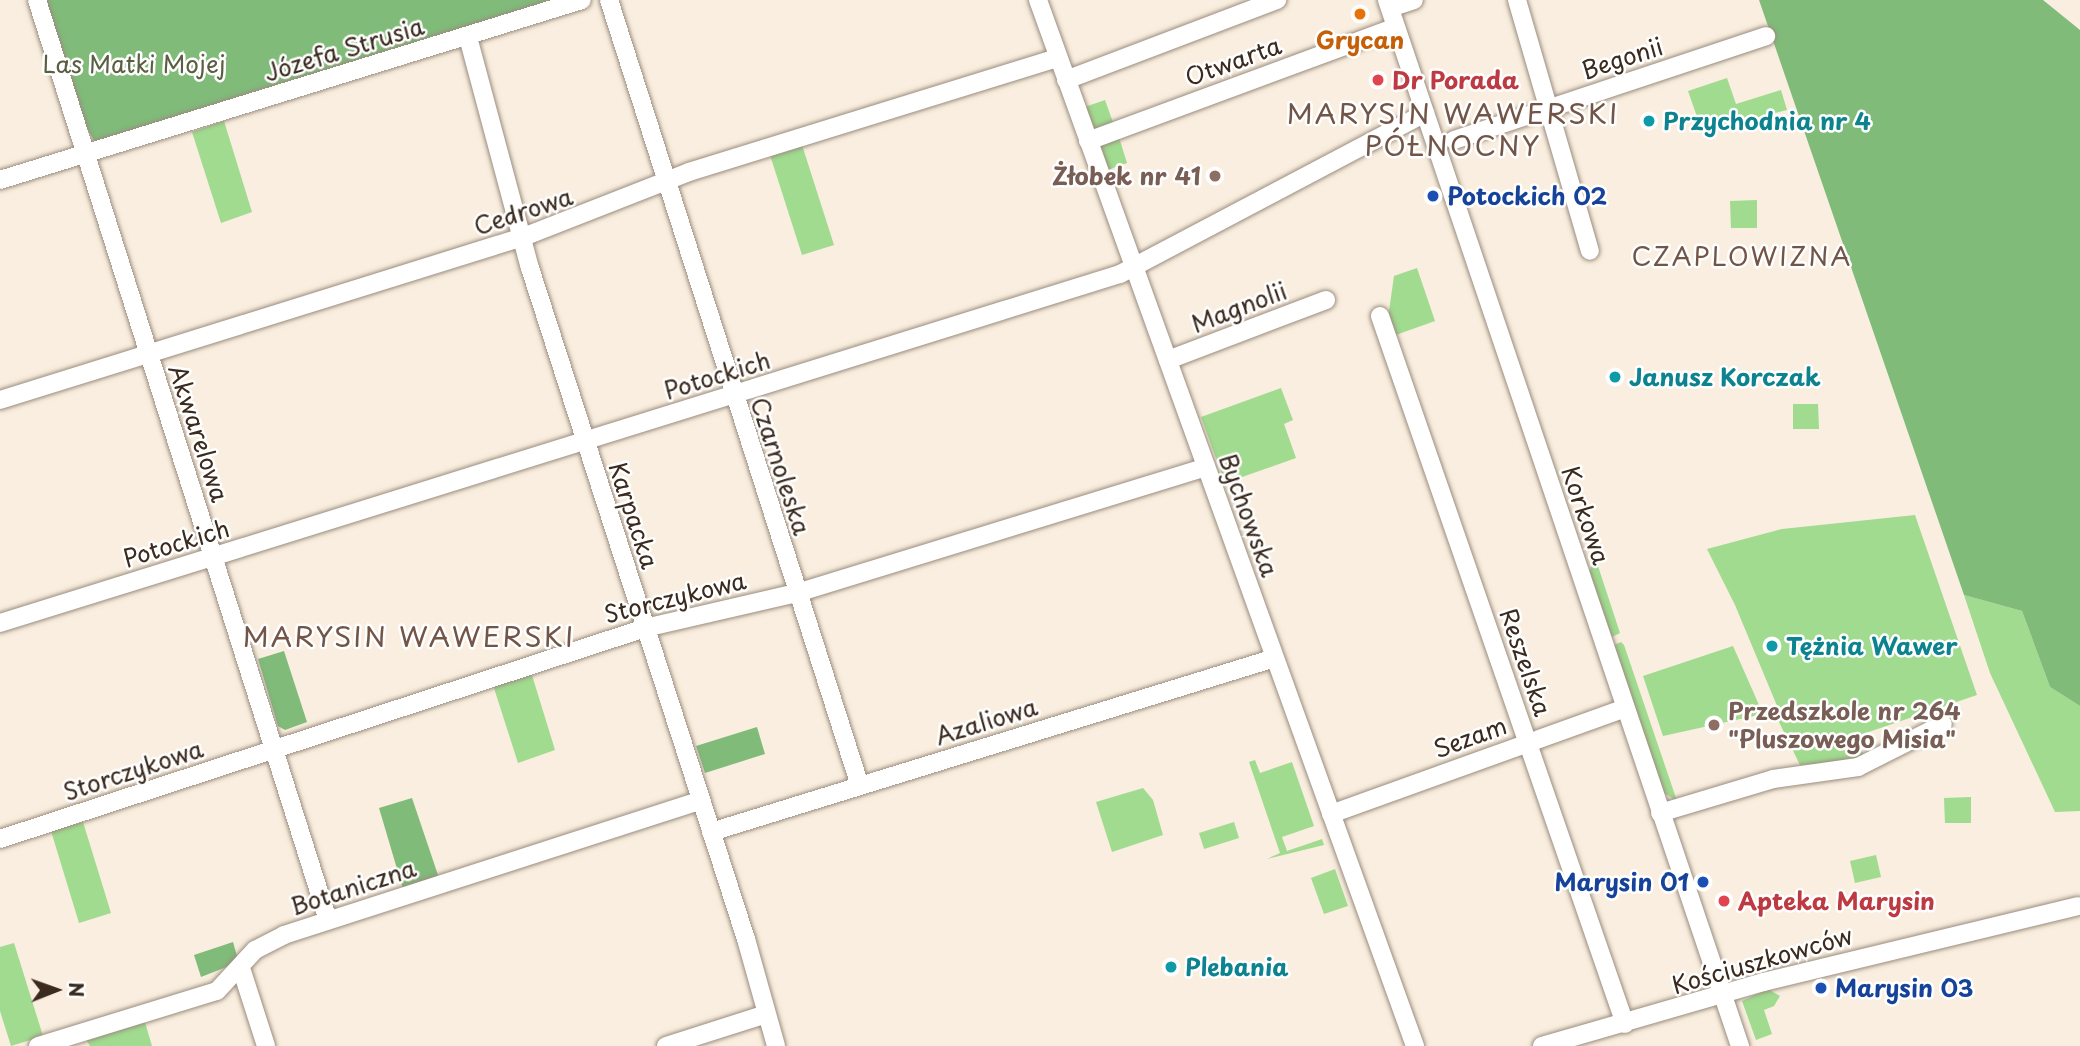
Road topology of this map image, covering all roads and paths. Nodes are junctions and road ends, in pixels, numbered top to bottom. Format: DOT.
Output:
graph roads {
  1 [pos="37,0"];
  2 [pos="582,0"];
  3 [pos="608,0"];
  4 [pos="1038,0"];
  5 [pos="1277,0"];
  6 [pos="1414,0"];
  7 [pos="1517,0"];
  8 [pos="1388,4"];
  9 [pos="1396,27"];
  10 [pos="1766,36"];
  11 [pos="468,37"];
  12 [pos="1058,58"];
  13 [pos="1066,80"];
  14 [pos="1550,108"];
  15 [pos="1424,113"];
  16 [pos="1454,140"];
  17 [pos="1088,141"];
  18 [pos="86,153"];
  19 [pos="0,180"];
  20 [pos="665,181"];
  21 [pos="523,237"];
  22 [pos="1590,251"];
  23 [pos="1135,268"];
  24 [pos="1326,300"];
  25 [pos="1380,316"];
  26 [pos="148,354"];
  27 [pos="1168,360"];
  28 [pos="733,396"];
  29 [pos="0,400"];
  30 [pos="585,442"];
  31 [pos="1206,467"];
  32 [pos="213,557"];
  33 [pos="797,593"];
  34 [pos="0,623"];
  35 [pos="645,628"];
  36 [pos="1275,658"];
  37 [pos="1626,708"];
  38 [pos="1944,724"];
  39 [pos="1527,742"];
  40 [pos="274,747"];
  41 [pos="860,786"];
  42 [pos="701,800"];
  43 [pos="1660,813"];
  44 [pos="1331,814"];
  45 [pos="711,832"];
  46 [pos="0,839"];
  47 [pos="2078,906"];
  48 [pos="328,920"];
  49 [pos="241,968"];
  50 [pos="1723,996"];
  51 [pos="766,1014"];
  52 [pos="1625,1024"];
  53 [pos="38,1046"];
  54 [pos="266,1046"];
  55 [pos="666,1046"];
  56 [pos="776,1046"];
  57 [pos="1415,1046"];
  58 [pos="1542,1046"];
  59 [pos="1740,1046"];
  1 -- 18 [label="street, Akwarelowa"];
  2 -- 11 [label="street, Józefa Strusia"];
  3 -- 20 [label="street, Czarnoleska"];
  4 -- 12 [label="street, Bychowska"];
  5 -- 13 [label="street"];
  6 -- 8 [label="street"];
  7 -- 14 [label="street"];
  8 -- 9 [label="street, Korkowa"];
  9 -- 15 [label="street, Korkowa"];
  9 -- 17 [label="street, Otwarta"];
  10 -- 14 [label="street, Begonii"];
  11 -- 18 [label="street, Józefa Strusia"];
  11 -- 21 [label="street, Karpacka"];
  12 -- 13 [label="street, Bychowska"];
  12 -- 20 [label="street, Cedrowa"];
  13 -- 17 [label="street, Bychowska"];
  14 -- 16 [label="street, Begonii"];
  14 -- 22 [label="street"];
  15 -- 23 [label="street, Potockich"];
  15 -- 37 [label="street, Korkowa"];
  17 -- 23 [label="street, Bychowska"];
  18 -- 19 [label="street, Józefa Strusia"];
  18 -- 26 [label="street, Akwarelowa"];
  20 -- 21 [label="street, Cedrowa"];
  20 -- 28 [label="street, Czarnoleska"];
  21 -- 26 [label="street, Cedrowa"];
  21 -- 30 [label="street, Karpacka"];
  23 -- 27 [label="street, Bychowska"];
  23 -- 28 [label="street, Potockich"];
  24 -- 27 [label="street, Magnolii"];
  25 -- 39 [label="street, Reszelska"];
  26 -- 29 [label="street, Cedrowa"];
  26 -- 32 [label="street, Akwarelowa"];
  27 -- 31 [label="street, Bychowska"];
  28 -- 30 [label="street, Potockich"];
  28 -- 33 [label="street, Czarnoleska"];
  30 -- 32 [label="street, Potockich"];
  30 -- 35 [label="street, Karpacka"];
  31 -- 33 [label="street, Storczykowa"];
  31 -- 36 [label="street, Bychowska"];
  32 -- 34 [label="street, Potockich"];
  32 -- 40 [label="street, Akwarelowa"];
  33 -- 35 [label="street, Storczykowa"];
  33 -- 41 [label="street, Czarnoleska"];
  35 -- 40 [label="street, Storczykowa"];
  35 -- 42 [label="street, Karpacka"];
  36 -- 41 [label="street, Azaliowa"];
  36 -- 44 [label="street, Bychowska"];
  37 -- 39 [label="street, Sezam"];
  37 -- 43 [label="street, Korkowa"];
  38 -- 43 [label="street"];
  39 -- 44 [label="street, Sezam"];
  39 -- 52 [label="street, Reszelska"];
  40 -- 46 [label="street, Storczykowa"];
  40 -- 48 [label="street, Akwarelowa"];
  41 -- 45 [label="street, Azaliowa"];
  42 -- 45 [label="street, Karpacka"];
  42 -- 48 [label="street, Botaniczna"];
  43 -- 50 [label="street, Korkowa"];
  44 -- 57 [label="street, Bychowska"];
  45 -- 51 [label="street, Karpacka"];
  47 -- 50 [label="street, Kościuszkowców"];
  48 -- 49 [label="street, Botaniczna"];
  49 -- 53 [label="street, Botaniczna"];
  49 -- 54 [label="street"];
  50 -- 52 [label="street, Kościuszkowców"];
  50 -- 59 [label="street, Korkowa"];
  51 -- 55 [label="street"];
  51 -- 56 [label="street, Karpacka"];
  52 -- 58 [label="street, Kościuszkowców"];
}
